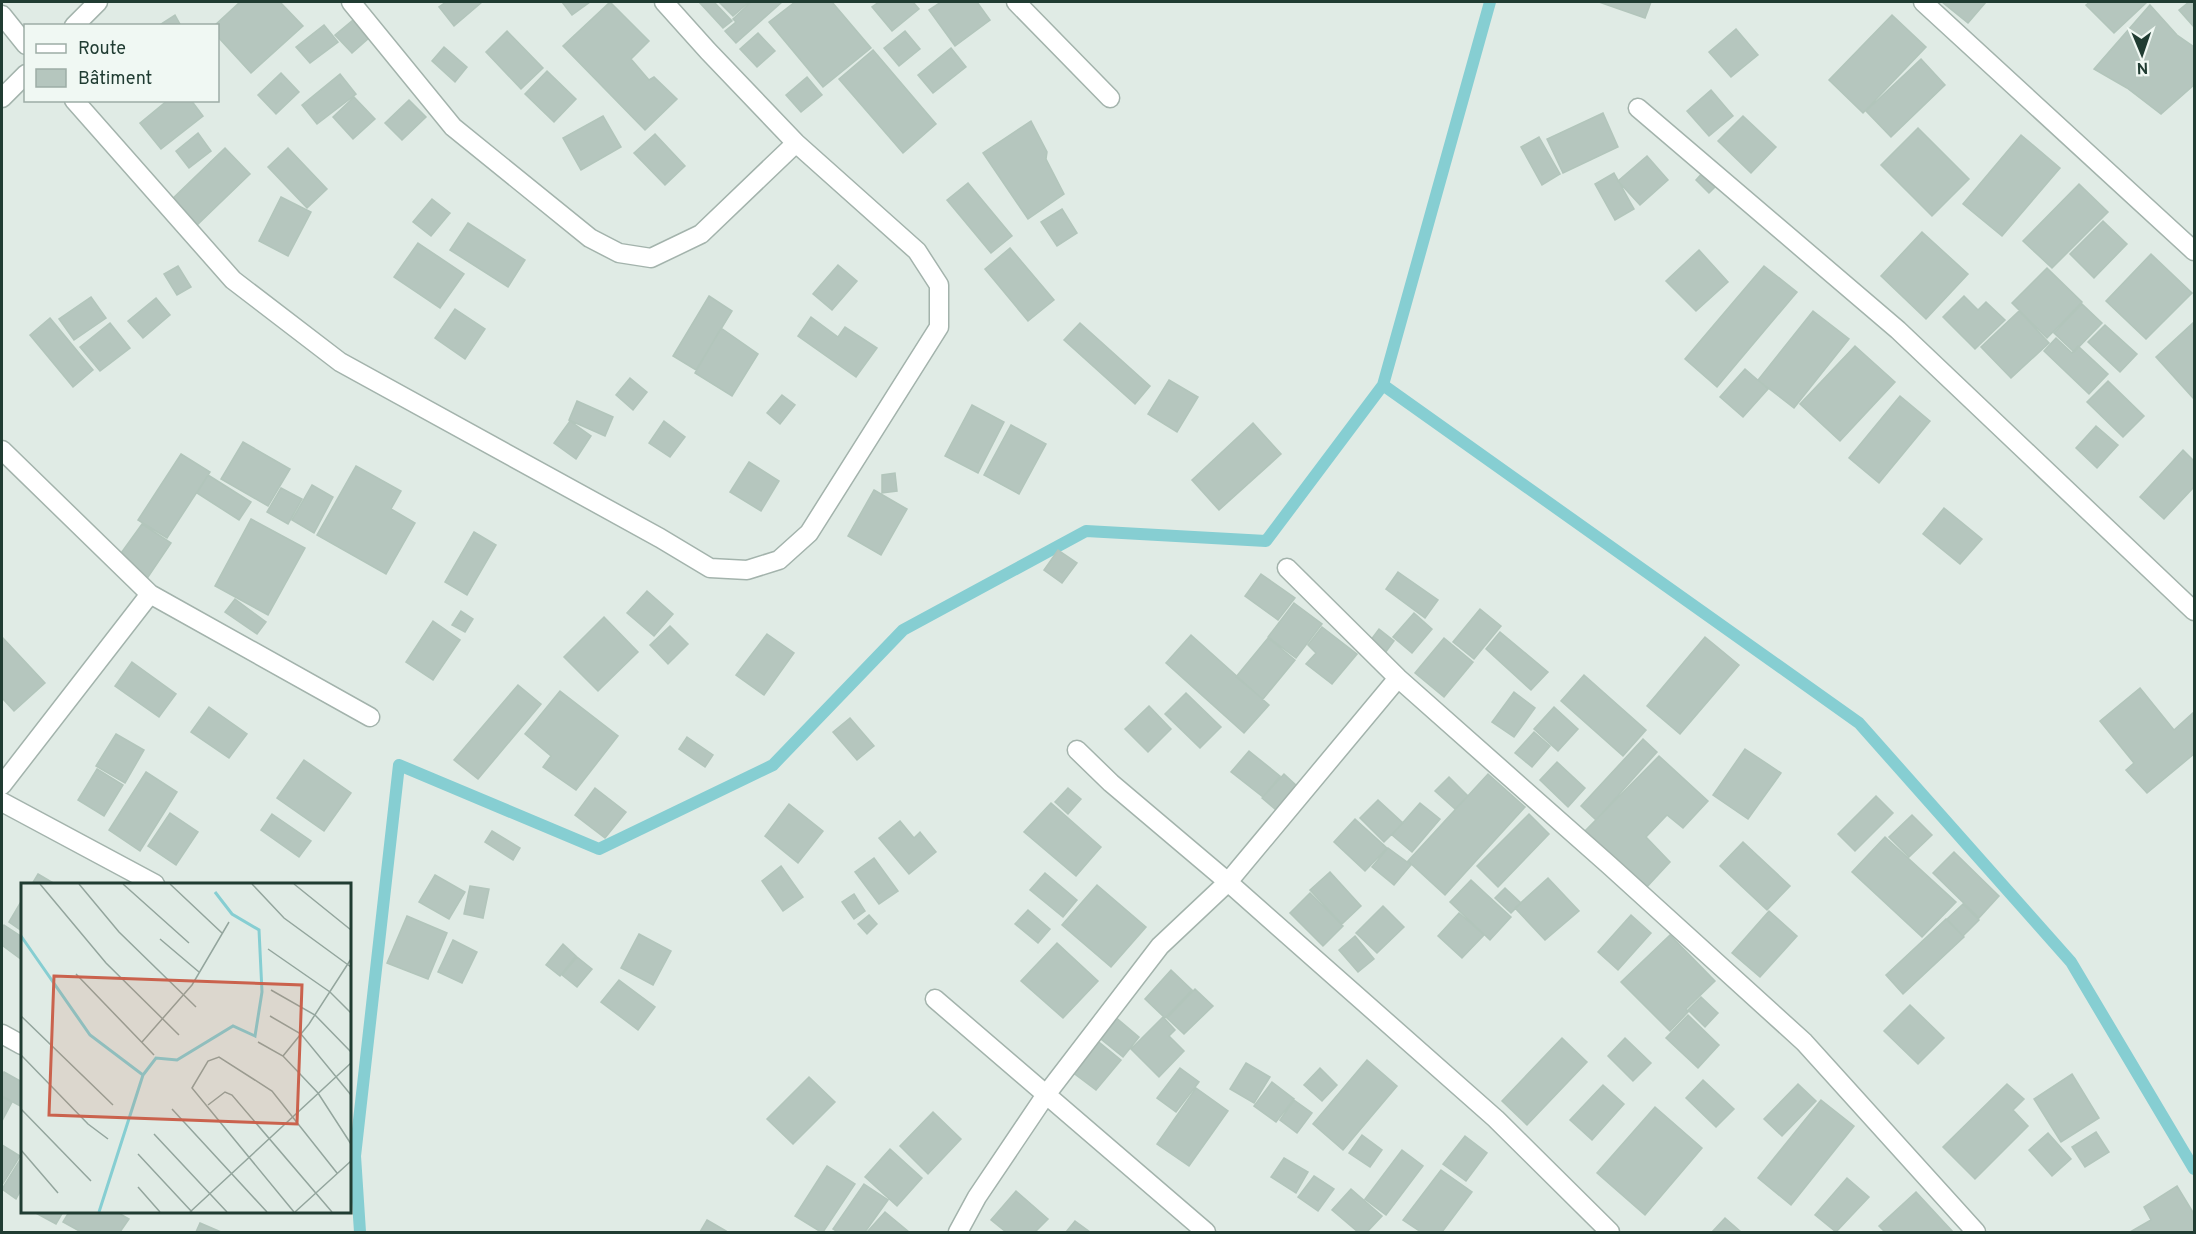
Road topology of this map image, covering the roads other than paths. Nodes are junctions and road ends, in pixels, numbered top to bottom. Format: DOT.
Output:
graph roads {
  1 [pos="98,2"];
  2 [pos="351,2"];
  3 [pos="664,2"];
  4 [pos="1016,2"];
  5 [pos="1923,2"];
  6 [pos="2,15"];
  7 [pos="76,24"];
  8 [pos="24,42"];
  9 [pos="24,76"];
  10 [pos="2,98"];
  11 [pos="1110,98"];
  12 [pos="76,102"];
  13 [pos="1638,108"];
  14 [pos="796,143"];
  15 [pos="2194,251"];
  16 [pos="2,450"];
  17 [pos="1287,568"];
  18 [pos="150,594"];
  19 [pos="2194,611"];
  20 [pos="1398,678"];
  21 [pos="370,717"];
  22 [pos="1077,750"];
  23 [pos="2,785"];
  24 [pos="2,802"];
  25 [pos="1228,882"];
  26 [pos="151,883"];
  27 [pos="935,999"];
  28 [pos="2,1034"];
  29 [pos="21,1045"];
  30 [pos="1045,1096"];
  31 [pos="958,1233"];
  32 [pos="1206,1233"];
  33 [pos="1610,1233"];
  34 [pos="1976,1233"];
  1 -- 7 [label="street"];
  2 -- 14 [label="street"];
  3 -- 14 [label="street"];
  4 -- 11 [label="street"];
  5 -- 15 [label="street"];
  6 -- 8 [label="street"];
  9 -- 10 [label="street"];
  12 -- 14 [label="street"];
  13 -- 19 [label="street"];
  16 -- 18 [label="street"];
  17 -- 20 [label="street"];
  18 -- 21 [label="street"];
  18 -- 23 [label="street"];
  20 -- 25 [label="street"];
  20 -- 34 [label="street"];
  22 -- 25 [label="street"];
  24 -- 26 [label="street"];
  25 -- 30 [label="street"];
  25 -- 33 [label="street"];
  27 -- 30 [label="street"];
  28 -- 29 [label="street"];
  30 -- 31 [label="street"];
  30 -- 32 [label="street"];
}
